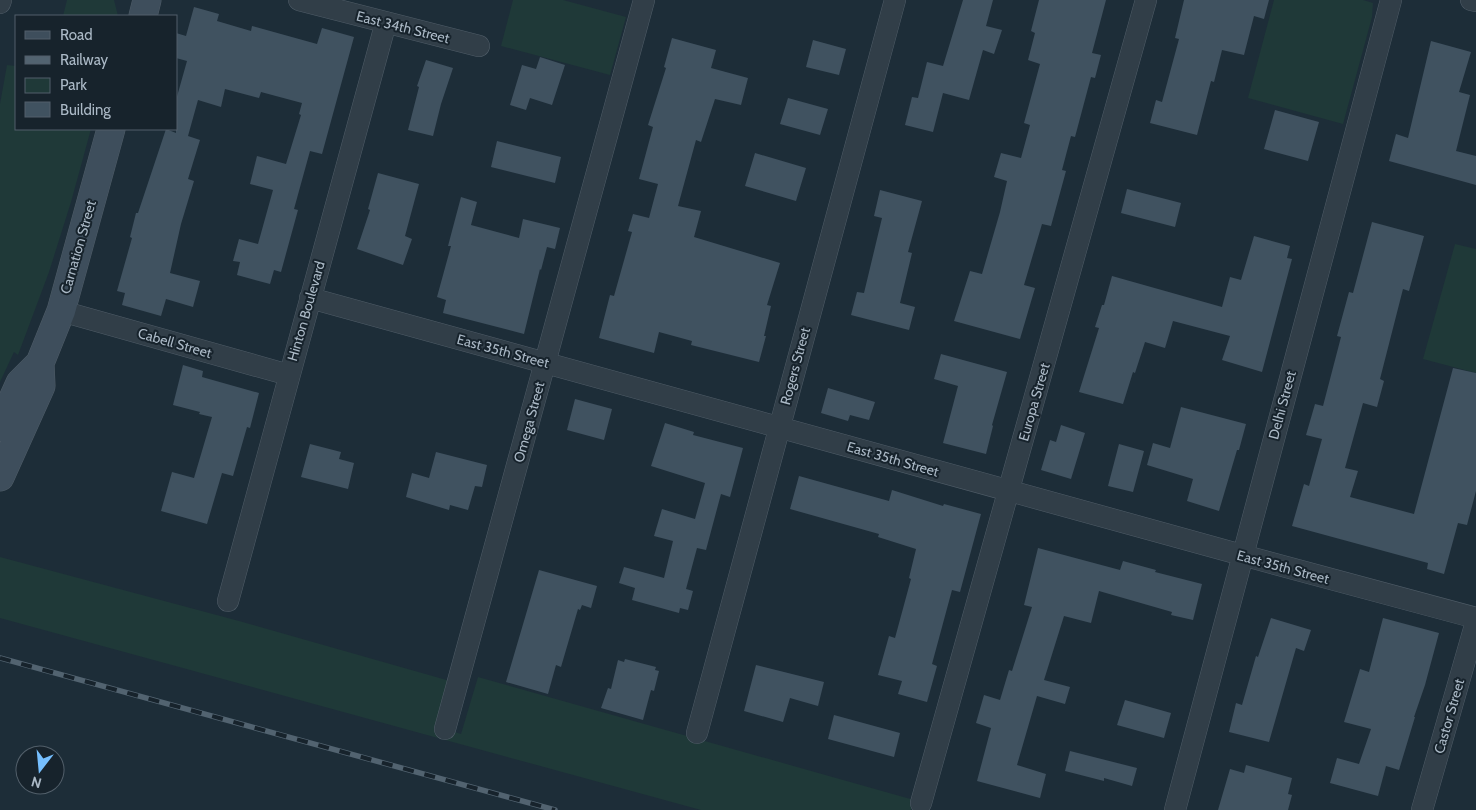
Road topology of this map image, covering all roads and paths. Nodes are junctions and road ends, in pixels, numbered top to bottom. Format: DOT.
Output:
graph roads {
  1 [pos="147,0"];
  2 [pos="299,0"];
  3 [pos="644,0"];
  4 [pos="895,0"];
  5 [pos="1146,0"];
  6 [pos="1391,0"];
  7 [pos="1472,0"];
  8 [pos="1476,1"];
  9 [pos="143,15"];
  10 [pos="386,22"];
  11 [pos="479,46"];
  12 [pos="111,130"];
  13 [pos="310,298"];
  14 [pos="61,311"];
  15 [pos="544,363"];
  16 [pos="40,364"];
  17 [pos="289,375"];
  18 [pos="0,427"];
  19 [pos="778,427"];
  20 [pos="0,477"];
  21 [pos="1010,492"];
  22 [pos="1242,555"];
  23 [pos="228,601"];
  24 [pos="1476,620"];
  25 [pos="445,729"];
  26 [pos="697,733"];
  27 [pos="921,803"];
  28 [pos="1175,810"];
  29 [pos="1422,810"];
  1 -- 9 [label="street"];
  2 -- 10 [label="street, East 34th Street"];
  3 -- 15 [label="street, Omega Street"];
  4 -- 19 [label="street, Rogers Street"];
  5 -- 21 [label="street, Europa Street"];
  6 -- 22 [label="street, Delhi Street"];
  7 -- 8 [label="street"];
  10 -- 11 [label="street, East 34th Street"];
  10 -- 13 [label="street, Hinton Boulevard"];
  12 -- 14 [label="street, Carnation Street"];
  13 -- 15 [label="street, East 35th Street"];
  13 -- 17 [label="street, Hinton Boulevard"];
  14 -- 16 [label="street, Carnation Street"];
  14 -- 17 [label="street, Cabell Street"];
  15 -- 19 [label="street, East 35th Street"];
  15 -- 25 [label="street, Omega Street"];
  16 -- 18 [label="street"];
  16 -- 20 [label="street"];
  17 -- 23 [label="street, Hinton Boulevard"];
  19 -- 21 [label="street, East 35th Street"];
  19 -- 26 [label="street, Rogers Street"];
  21 -- 22 [label="street, East 35th Street"];
  21 -- 27 [label="street, Europa Street"];
  22 -- 24 [label="street, East 35th Street"];
  22 -- 28 [label="street, Delhi Street"];
  24 -- 29 [label="street, Castor Street"];
}
